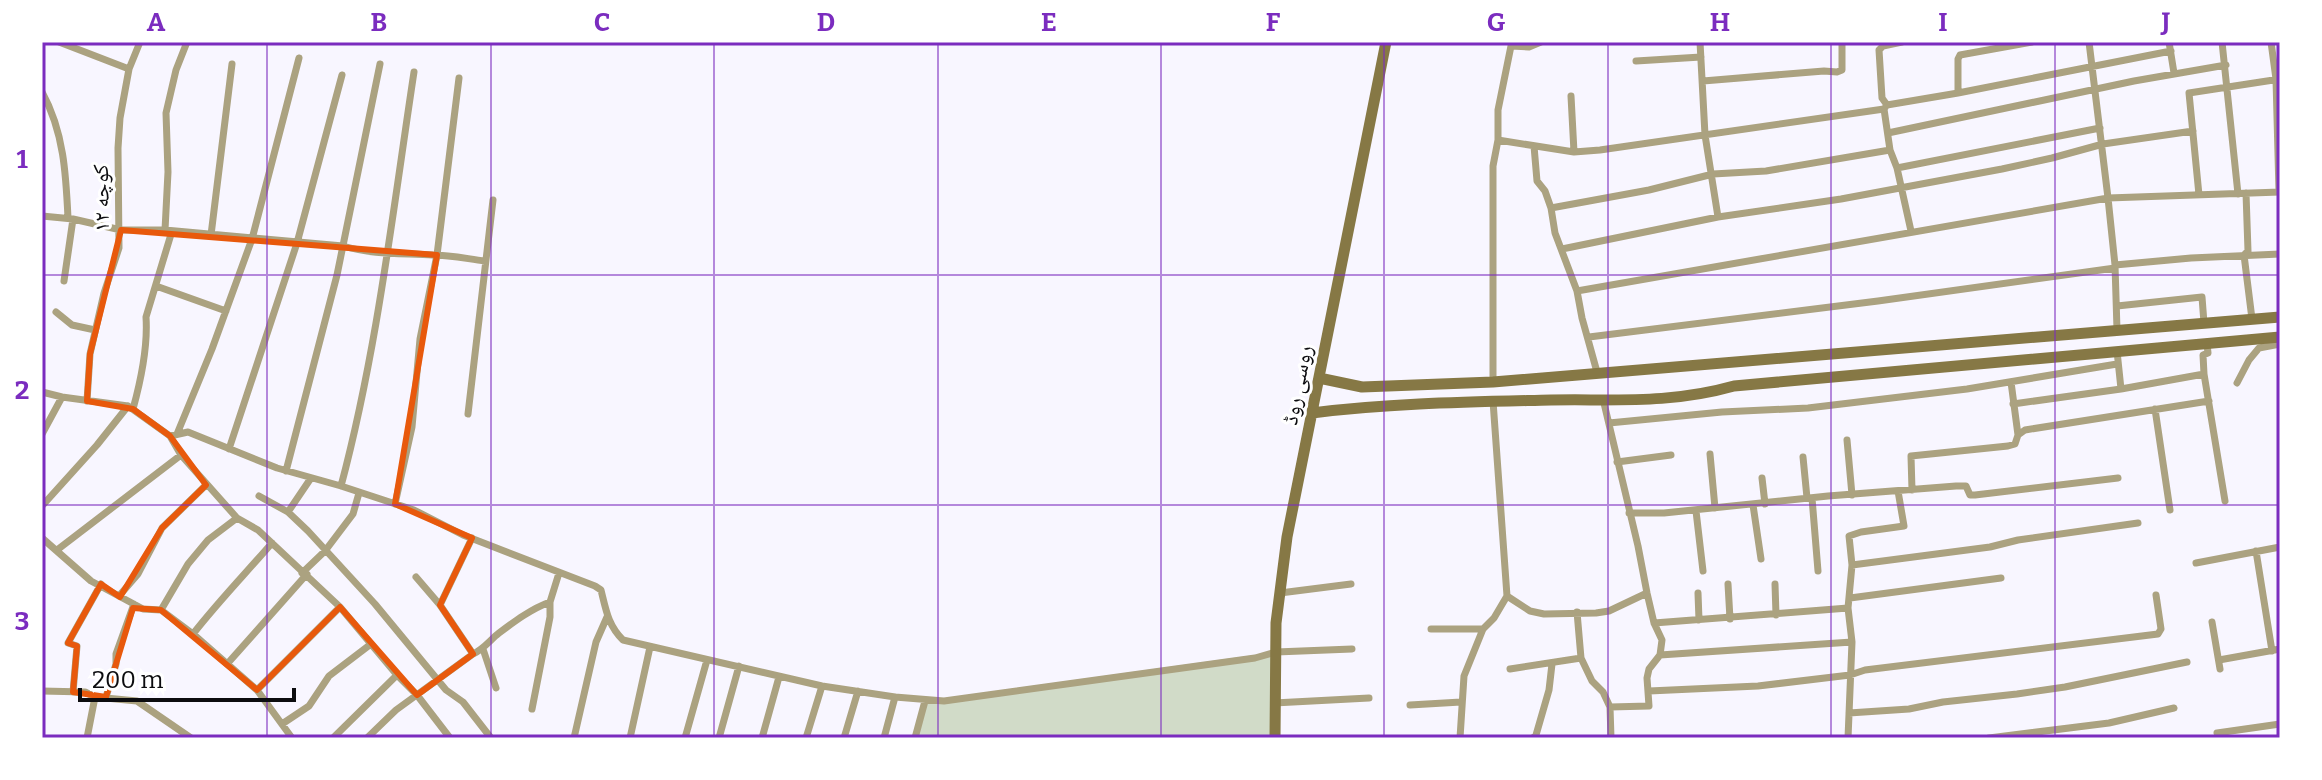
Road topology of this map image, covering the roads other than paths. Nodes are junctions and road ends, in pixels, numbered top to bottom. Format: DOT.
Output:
graph roads {
  1 [pos="59,42"];
  2 [pos="140,42"];
  3 [pos="187,42"];
  4 [pos="1386,42"];
  5 [pos="1541,42"];
  6 [pos="1700,42"];
  7 [pos="1842,42"];
  8 [pos="1902,42"];
  9 [pos="2032,42"];
  10 [pos="2089,42"];
  11 [pos="2222,42"];
  12 [pos="2271,42"];
  13 [pos="2170,46"];
  14 [pos="1701,57"];
  15 [pos="299,58"];
  16 [pos="1636,61"];
  17 [pos="232,64"];
  18 [pos="380,64"];
  19 [pos="2226,65"];
  20 [pos="2092,66"];
  21 [pos="129,69"];
  22 [pos="414,72"];
  23 [pos="2174,73"];
  24 [pos="342,75"];
  25 [pos="459,78"];
  26 [pos="2278,79"];
  27 [pos="1703,81"];
  28 [pos="2226,86"];
  29 [pos="2094,90"];
  30 [pos="42,92"];
  31 [pos="1958,93"];
  32 [pos="1571,96"];
  33 [pos="1886,107"];
  34 [pos="2100,128"];
  35 [pos="2193,131"];
  36 [pos="1888,133"];
  37 [pos="1705,135"];
  38 [pos="1498,140"];
  39 [pos="2103,144"];
  40 [pos="1534,146"];
  41 [pos="1890,150"];
  42 [pos="1574,152"];
  43 [pos="1897,168"];
  44 [pos="1713,174"];
  45 [pos="1901,186"];
  46 [pos="2280,192"];
  47 [pos="2242,193"];
  48 [pos="2199,195"];
  49 [pos="2108,198"];
  50 [pos="493,200"];
  51 [pos="1551,208"];
  52 [pos="42,216"];
  53 [pos="1718,217"];
  54 [pos="70,219"];
  55 [pos="121,230"];
  56 [pos="169,231"];
  57 [pos="1911,231"];
  58 [pos="211,235"];
  59 [pos="252,239"];
  60 [pos="297,243"];
  61 [pos="343,246"];
  62 [pos="1562,249"];
  63 [pos="386,253"];
  64 [pos="2280,254"];
  65 [pos="437,255"];
  66 [pos="2244,255"];
  67 [pos="485,261"];
  68 [pos="2115,266"];
  69 [pos="64,281"];
  70 [pos="156,286"];
  71 [pos="1577,291"];
  72 [pos="2117,306"];
  73 [pos="226,311"];
  74 [pos="56,312"];
  75 [pos="2280,317"];
  76 [pos="2252,319"];
  77 [pos="2204,323"];
  78 [pos="95,330"];
  79 [pos="2117,330"];
  80 [pos="1589,337"];
  81 [pos="2280,337"];
  82 [pos="2207,344"];
  83 [pos="2280,344"];
  84 [pos="1922,346"];
  85 [pos="2117,351"];
  86 [pos="2117,364"];
  87 [pos="1924,368"];
  88 [pos="1597,372"];
  89 [pos="2204,374"];
  90 [pos="1319,378"];
  91 [pos="1493,382"];
  92 [pos="2011,382"];
  93 [pos="2237,383"];
  94 [pos="2121,389"];
  95 [pos="42,392"];
  96 [pos="62,397"];
  97 [pos="1603,399"];
  98 [pos="87,401"];
  99 [pos="1493,401"];
  100 [pos="2209,401"];
  101 [pos="2013,404"];
  102 [pos="130,408"];
  103 [pos="2155,409"];
  104 [pos="1312,413"];
  105 [pos="468,414"];
  106 [pos="1609,423"];
  107 [pos="42,434"];
  108 [pos="173,435"];
  109 [pos="2018,435"];
  110 [pos="1847,440"];
  111 [pos="229,449"];
  112 [pos="1710,454"];
  113 [pos="181,455"];
  114 [pos="1671,455"];
  115 [pos="1803,457"];
  116 [pos="1617,462"];
  117 [pos="286,471"];
  118 [pos="311,478"];
  119 [pos="1762,478"];
  120 [pos="2118,478"];
  121 [pos="206,485"];
  122 [pos="341,486"];
  123 [pos="1912,490"];
  124 [pos="1898,491"];
  125 [pos="359,493"];
  126 [pos="1852,495"];
  127 [pos="259,496"];
  128 [pos="1810,498"];
  129 [pos="2225,501"];
  130 [pos="395,504"];
  131 [pos="1765,504"];
  132 [pos="1753,505"];
  133 [pos="42,506"];
  134 [pos="1715,508"];
  135 [pos="2170,510"];
  136 [pos="1696,511"];
  137 [pos="288,512"];
  138 [pos="1629,513"];
  139 [pos="237,518"];
  140 [pos="2138,523"];
  141 [pos="42,538"];
  142 [pos="472,538"];
  143 [pos="272,543"];
  144 [pos="2280,547"];
  145 [pos="57,550"];
  146 [pos="325,551"];
  147 [pos="2256,551"];
  148 [pos="1761,559"];
  149 [pos="2196,563"];
  150 [pos="1852,565"];
  151 [pos="1703,571"];
  152 [pos="1818,571"];
  153 [pos="559,573"];
  154 [pos="304,574"];
  155 [pos="416,577"];
  156 [pos="2001,578"];
  157 [pos="101,584"];
  158 [pos="1351,584"];
  159 [pos="1728,584"];
  160 [pos="1775,584"];
  161 [pos="1280,593"];
  162 [pos="1647,593"];
  163 [pos="1698,593"];
  164 [pos="2156,595"];
  165 [pos="119,596"];
  166 [pos="1507,596"];
  167 [pos="1850,598"];
  168 [pos="550,602"];
  169 [pos="134,604"];
  170 [pos="440,605"];
  171 [pos="340,607"];
  172 [pos="1848,608"];
  173 [pos="161,610"];
  174 [pos="1577,612"];
  175 [pos="1776,615"];
  176 [pos="607,617"];
  177 [pos="1730,619"];
  178 [pos="1699,620"];
  179 [pos="2212,622"];
  180 [pos="1654,623"];
  181 [pos="1431,629"];
  182 [pos="1483,629"];
  183 [pos="193,634"];
  184 [pos="1852,642"];
  185 [pos="371,644"];
  186 [pos="650,647"];
  187 [pos="483,649"];
  188 [pos="1352,649"];
  189 [pos="2276,650"];
  190 [pos="1276,652"];
  191 [pos="473,654"];
  192 [pos="1660,655"];
  193 [pos="1581,658"];
  194 [pos="707,660"];
  195 [pos="2219,660"];
  196 [pos="2187,662"];
  197 [pos="228,663"];
  198 [pos="1552,664"];
  199 [pos="739,666"];
  200 [pos="1510,669"];
  201 [pos="2220,669"];
  202 [pos="397,675"];
  203 [pos="1850,675"];
  204 [pos="779,677"];
  205 [pos="438,680"];
  206 [pos="822,686"];
  207 [pos="496,688"];
  208 [pos="257,690"];
  209 [pos="42,691"];
  210 [pos="858,691"];
  211 [pos="1649,691"];
  212 [pos="73,692"];
  213 [pos="417,695"];
  214 [pos="95,697"];
  215 [pos="106,697"];
  216 [pos="895,697"];
  217 [pos="1369,698"];
  218 [pos="925,701"];
  219 [pos="1461,702"];
  220 [pos="1274,703"];
  221 [pos="1410,705"];
  222 [pos="1610,707"];
  223 [pos="2174,708"];
  224 [pos="532,709"];
  225 [pos="1849,713"];
  226 [pos="282,724"];
  227 [pos="2280,724"];
  228 [pos="2266,726"];
  229 [pos="2217,733"];
  230 [pos="916,737"];
  231 [pos="87,738"];
  232 [pos="191,738"];
  233 [pos="292,738"];
  234 [pos="333,738"];
  235 [pos="367,738"];
  236 [pos="450,738"];
  237 [pos="491,738"];
  238 [pos="574,738"];
  239 [pos="630,738"];
  240 [pos="685,738"];
  241 [pos="719,738"];
  242 [pos="762,738"];
  243 [pos="806,738"];
  244 [pos="844,738"];
  245 [pos="884,738"];
  246 [pos="1275,738"];
  247 [pos="1460,738"];
  248 [pos="1533,738"];
  249 [pos="1611,738"];
  250 [pos="1848,738"];
  251 [pos="1989,738"];
  252 [pos="2267,738"];
  1 -- 21 [label="street"];
  2 -- 21 [label="street, کوچه ۱۲"];
  3 -- 56 [label="street"];
  4 -- 90 [label="street, روسی روڈ"];
  5 -- 38 [label="street"];
  6 -- 14 [label="street"];
  7 -- 27 [label="street"];
  8 -- 33 [label="street"];
  9 -- 31 [label="street"];
  10 -- 20 [label="street"];
  11 -- 19 [label="street"];
  12 -- 26 [label="street"];
  13 -- 20 [label="street"];
  13 -- 23 [label="street"];
  14 -- 16 [label="street"];
  14 -- 27 [label="street"];
  15 -- 59 [label="street"];
  17 -- 58 [label="street"];
  18 -- 61 [label="street"];
  19 -- 23 [label="street"];
  19 -- 28 [label="street"];
  20 -- 29 [label="street"];
  20 -- 31 [label="street"];
  21 -- 55 [label="street, کوچه ۱۲"];
  22 -- 63 [label="street"];
  23 -- 29 [label="street"];
  24 -- 60 [label="street"];
  25 -- 65 [label="street"];
  26 -- 28 [label="street"];
  26 -- 46 [label="street"];
  27 -- 37 [label="street"];
  28 -- 35 [label="street"];
  28 -- 47 [label="street"];
  29 -- 34 [label="street"];
  29 -- 36 [label="street"];
  30 -- 54 [label="street"];
  31 -- 33 [label="street"];
  32 -- 42 [label="street"];
  33 -- 36 [label="street"];
  33 -- 37 [label="street"];
  34 -- 39 [label="street"];
  34 -- 43 [label="street"];
  35 -- 39 [label="street"];
  35 -- 48 [label="street"];
  36 -- 41 [label="street"];
  37 -- 42 [label="street"];
  37 -- 44 [label="street"];
  38 -- 40 [label="street"];
  38 -- 91 [label="street"];
  39 -- 45 [label="street"];
  39 -- 49 [label="street"];
  40 -- 42 [label="street"];
  40 -- 51 [label="street"];
  41 -- 43 [label="street"];
  41 -- 44 [label="street"];
  43 -- 45 [label="street"];
  44 -- 51 [label="street"];
  44 -- 53 [label="street"];
  45 -- 53 [label="street"];
  45 -- 57 [label="street"];
  46 -- 47 [label="street"];
  47 -- 48 [label="street"];
  47 -- 66 [label="street"];
  48 -- 49 [label="street"];
  49 -- 57 [label="street"];
  49 -- 68 [label="street"];
  50 -- 67 [label="street"];
  51 -- 62 [label="street"];
  52 -- 54 [label="street"];
  53 -- 62 [label="street"];
  54 -- 55 [label="street"];
  54 -- 69 [label="street"];
  55 -- 56 [label="street"];
  55 -- 78 [label="street, کوچه ۱۲"];
  56 -- 58 [label="street"];
  56 -- 70 [label="street"];
  57 -- 71 [label="street"];
  58 -- 59 [label="street"];
  59 -- 60 [label="street"];
  59 -- 73 [label="street"];
  60 -- 61 [label="street"];
  60 -- 111 [label="street"];
  61 -- 63 [label="street"];
  61 -- 117 [label="street"];
  62 -- 71 [label="street"];
  63 -- 65 [label="street"];
  63 -- 122 [label="street"];
  64 -- 66 [label="street"];
  65 -- 67 [label="street"];
  65 -- 130 [label="street"];
  66 -- 68 [label="street"];
  66 -- 76 [label="street"];
  67 -- 105 [label="street"];
  68 -- 72 [label="street"];
  68 -- 80 [label="street"];
  70 -- 73 [label="street"];
  70 -- 102 [label="street"];
  71 -- 80 [label="street"];
  72 -- 77 [label="street"];
  72 -- 79 [label="street"];
  73 -- 108 [label="street"];
  74 -- 78 [label="street"];
  75 -- 76 [label="street"];
  76 -- 77 [label="street"];
  77 -- 79 [label="street"];
  78 -- 98 [label="street, کوچه ۱۲"];
  79 -- 84 [label="street"];
  80 -- 88 [label="street"];
  81 -- 82 [label="street"];
  82 -- 85 [label="street"];
  82 -- 89 [label="street"];
  83 -- 93 [label="street"];
  84 -- 87 [label="street"];
  84 -- 88 [label="street"];
  85 -- 86 [label="street"];
  85 -- 87 [label="street"];
  86 -- 92 [label="street"];
  86 -- 94 [label="street"];
  87 -- 97 [label="street"];
  88 -- 91 [label="street"];
  89 -- 94 [label="street"];
  89 -- 100 [label="street"];
  90 -- 91 [label="street"];
  90 -- 104 [label="street, روسی روڈ"];
  92 -- 101 [label="street"];
  92 -- 106 [label="street"];
  94 -- 101 [label="street"];
  95 -- 96 [label="street"];
  96 -- 98 [label="street"];
  96 -- 107 [label="street"];
  97 -- 99 [label="street"];
  97 -- 106 [label="street"];
  98 -- 102 [label="street"];
  99 -- 104 [label="street"];
  99 -- 166 [label="street"];
  100 -- 103 [label="street"];
  100 -- 129 [label="street"];
  101 -- 109 [label="street"];
  102 -- 108 [label="street"];
  102 -- 133 [label="street"];
  103 -- 109 [label="street"];
  103 -- 135 [label="street"];
  104 -- 161 [label="street, روسی روڈ"];
  106 -- 116 [label="street"];
  108 -- 111 [label="street"];
  108 -- 113 [label="street"];
  109 -- 123 [label="street"];
  110 -- 126 [label="street"];
  111 -- 117 [label="street"];
  112 -- 134 [label="street"];
  113 -- 121 [label="street"];
  113 -- 145 [label="street"];
  114 -- 116 [label="street"];
  115 -- 128 [label="street"];
  116 -- 138 [label="street"];
  117 -- 118 [label="street"];
  118 -- 122 [label="street"];
  118 -- 137 [label="street"];
  119 -- 131 [label="street"];
  120 -- 123 [label="street"];
  121 -- 139 [label="street"];
  121 -- 165 [label="street"];
  122 -- 125 [label="street"];
  123 -- 124 [label="street"];
  124 -- 126 [label="street"];
  124 -- 150 [label="street"];
  125 -- 130 [label="street"];
  125 -- 146 [label="street"];
  126 -- 128 [label="street"];
  127 -- 137 [label="street"];
  128 -- 131 [label="street"];
  128 -- 152 [label="street"];
  130 -- 142 [label="street"];
  131 -- 132 [label="street"];
  132 -- 134 [label="street"];
  132 -- 148 [label="street"];
  134 -- 136 [label="street"];
  136 -- 138 [label="street"];
  136 -- 151 [label="street"];
  137 -- 146 [label="street"];
  138 -- 162 [label="street"];
  139 -- 143 [label="street"];
  139 -- 173 [label="street"];
  140 -- 150 [label="street"];
  141 -- 145 [label="street"];
  142 -- 153 [label="street"];
  142 -- 170 [label="street"];
  143 -- 154 [label="street"];
  143 -- 183 [label="street"];
  144 -- 147 [label="street"];
  145 -- 157 [label="street"];
  146 -- 154 [label="street"];
  146 -- 205 [label="street"];
  147 -- 149 [label="street"];
  147 -- 189 [label="street"];
  150 -- 167 [label="street"];
  153 -- 168 [label="street"];
  153 -- 176 [label="street"];
  154 -- 171 [label="street"];
  154 -- 197 [label="street"];
  155 -- 170 [label="street"];
  156 -- 167 [label="street"];
  157 -- 165 [label="street"];
  157 -- 212 [label="street"];
  158 -- 161 [label="street"];
  159 -- 177 [label="street"];
  160 -- 175 [label="street"];
  161 -- 190 [label="street, روسی روڈ"];
  162 -- 174 [label="street"];
  162 -- 180 [label="street"];
  163 -- 178 [label="street"];
  164 -- 203 [label="street"];
  165 -- 169 [label="street"];
  166 -- 174 [label="street"];
  166 -- 182 [label="street"];
  167 -- 172 [label="street"];
  168 -- 187 [label="street"];
  168 -- 224 [label="street"];
  169 -- 173 [label="street"];
  169 -- 215 [label="street"];
  170 -- 191 [label="street"];
  171 -- 185 [label="street"];
  171 -- 208 [label="street"];
  172 -- 175 [label="street"];
  172 -- 184 [label="street"];
  173 -- 183 [label="street"];
  174 -- 193 [label="street"];
  175 -- 177 [label="street"];
  176 -- 186 [label="street"];
  176 -- 238 [label="street"];
  177 -- 178 [label="street"];
  178 -- 180 [label="street"];
  179 -- 195 [label="street"];
  180 -- 192 [label="street"];
  181 -- 182 [label="street"];
  182 -- 219 [label="street"];
  183 -- 197 [label="street"];
  184 -- 192 [label="street"];
  184 -- 203 [label="street"];
  185 -- 202 [label="street"];
  185 -- 226 [label="street"];
  186 -- 194 [label="street"];
  186 -- 239 [label="street"];
  187 -- 191 [label="street"];
  187 -- 207 [label="street"];
  188 -- 190 [label="street"];
  189 -- 195 [label="street"];
  190 -- 218 [label="street"];
  190 -- 220 [label="street, روسی روڈ"];
  191 -- 205 [label="street"];
  192 -- 211 [label="street"];
  193 -- 198 [label="street"];
  193 -- 222 [label="street"];
  194 -- 199 [label="street"];
  194 -- 240 [label="street"];
  195 -- 201 [label="street"];
  196 -- 225 [label="street"];
  197 -- 208 [label="street"];
  198 -- 200 [label="street"];
  198 -- 248 [label="street"];
  199 -- 204 [label="street"];
  199 -- 241 [label="street"];
  202 -- 213 [label="street"];
  202 -- 234 [label="street"];
  203 -- 211 [label="street"];
  203 -- 225 [label="street"];
  204 -- 206 [label="street"];
  204 -- 242 [label="street"];
  205 -- 213 [label="street"];
  205 -- 237 [label="street"];
  206 -- 210 [label="street"];
  206 -- 243 [label="street"];
  208 -- 226 [label="street"];
  209 -- 212 [label="street"];
  210 -- 216 [label="street"];
  210 -- 244 [label="street"];
  211 -- 222 [label="street"];
  212 -- 214 [label="street"];
  213 -- 235 [label="street"];
  213 -- 236 [label="street"];
  214 -- 215 [label="street"];
  214 -- 231 [label="street"];
  215 -- 232 [label="street"];
  216 -- 218 [label="street"];
  216 -- 245 [label="street"];
  217 -- 220 [label="street"];
  218 -- 230 [label="street"];
  219 -- 221 [label="street"];
  219 -- 247 [label="street"];
  220 -- 246 [label="street, روسی روڈ"];
  222 -- 249 [label="street"];
  223 -- 251 [label="street"];
  225 -- 250 [label="street"];
  226 -- 233 [label="street"];
  227 -- 228 [label="street"];
  228 -- 229 [label="street"];
  228 -- 252 [label="street"];
}
